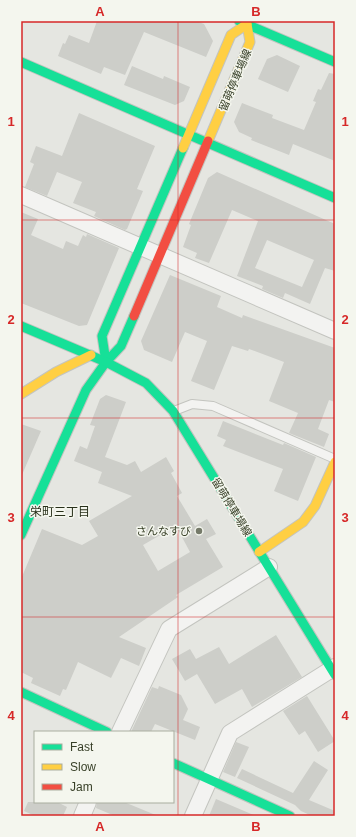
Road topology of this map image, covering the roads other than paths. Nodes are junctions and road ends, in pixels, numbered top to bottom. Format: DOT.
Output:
graph roads {
  1 [pos="245,22"];
  2 [pos="21,62"];
  3 [pos="335,62"];
  4 [pos="189,134"];
  5 [pos="208,142"];
  6 [pos="21,195"];
  7 [pos="335,198"];
  8 [pos="141,247"];
  9 [pos="160,255"];
  10 [pos="21,326"];
  11 [pos="335,331"];
  12 [pos="91,356"];
  13 [pos="106,362"];
  14 [pos="21,394"];
  15 [pos="173,411"];
  16 [pos="335,459"];
  17 [pos="335,462"];
  18 [pos="21,535"];
  19 [pos="260,552"];
  20 [pos="269,568"];
  21 [pos="334,671"];
  22 [pos="21,692"];
  23 [pos="105,731"];
  24 [pos="120,731"];
  25 [pos="174,763"];
  26 [pos="209,780"];
  27 [pos="88,803"];
  28 [pos="82,816"];
  29 [pos="193,816"];
  30 [pos="290,816"];
  1 -- 3 [label="street"];
  1 -- 4 [label="street, 留萌停車場線"];
  1 -- 5 [label="street, 留萌停車場線"];
  2 -- 4 [label="street"];
  4 -- 5 [label="street"];
  4 -- 8 [label="street, 留萌停車場線"];
  5 -- 7 [label="street"];
  5 -- 9 [label="street, 留萌停車場線"];
  6 -- 8 [label="street"];
  8 -- 9 [label="street"];
  8 -- 13 [label="street, 留萌停車場線"];
  9 -- 11 [label="street"];
  9 -- 13 [label="street, 留萌停車場線"];
  10 -- 12 [label="street"];
  12 -- 13 [label="street"];
  12 -- 14 [label="street"];
  13 -- 15 [label="street, 留萌停車場線"];
  13 -- 18 [label="street"];
  15 -- 16 [label="lane"];
  15 -- 19 [label="street, 留萌停車場線"];
  17 -- 19 [label="street"];
  19 -- 20 [label="street, 留萌停車場線"];
  20 -- 21 [label="street, 留萌停車場線"];
  20 -- 24 [label="street"];
  21 -- 26 [label="street"];
  22 -- 23 [label="street"];
  25 -- 26 [label="street"];
  26 -- 29 [label="street"];
  26 -- 30 [label="street"];
  27 -- 28 [label="street"];
}
